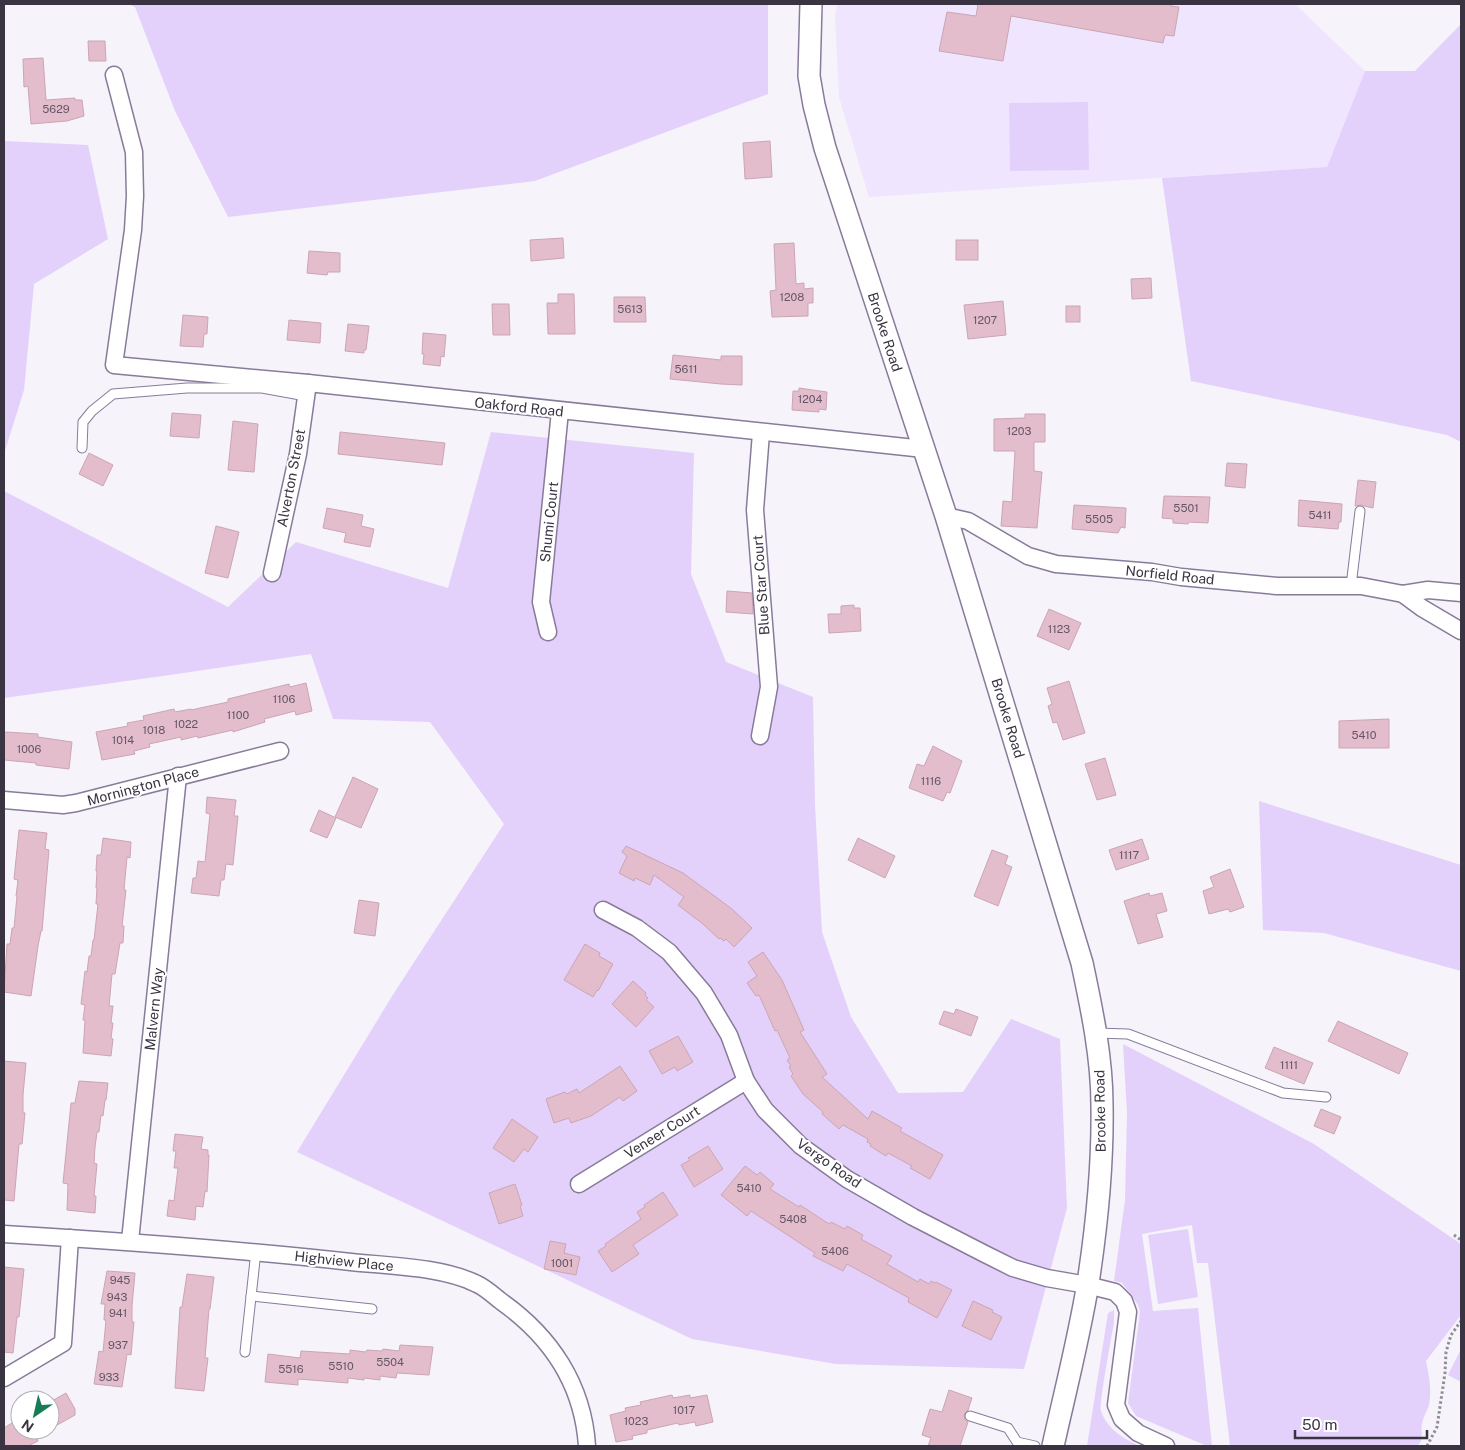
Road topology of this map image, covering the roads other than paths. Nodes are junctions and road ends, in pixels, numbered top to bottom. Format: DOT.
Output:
graph roads {
  1 [pos="811,4"];
  2 [pos="114,75"];
  3 [pos="307,389"];
  4 [pos="560,411"];
  5 [pos="761,433"];
  6 [pos="82,448"];
  7 [pos="924,449"];
  8 [pos="1360,511"];
  9 [pos="946,516"];
  10 [pos="272,573"];
  11 [pos="1351,586"];
  12 [pos="1461,593"];
  13 [pos="1404,594"];
  14 [pos="1461,631"];
  15 [pos="548,632"];
  16 [pos="760,736"];
  17 [pos="280,751"];
  18 [pos="178,776"];
  19 [pos="4,800"];
  20 [pos="603,910"];
  21 [pos="1096,1033"];
  22 [pos="746,1081"];
  23 [pos="1326,1097"];
  24 [pos="579,1184"];
  25 [pos="4,1234"];
  26 [pos="70,1238"];
  27 [pos="130,1241"];
  28 [pos="256,1251"];
  29 [pos="1088,1284"];
  30 [pos="251,1296"];
  31 [pos="372,1309"];
  32 [pos="244,1352"];
  33 [pos="4,1378"];
  34 [pos="970,1416"];
  35 [pos="587,1446"];
  36 [pos="1035,1446"];
  37 [pos="1053,1446"];
  38 [pos="1166,1446"];
  1 -- 7 [label="street, Brooke Road"];
  2 -- 3 [label="street, Oakford Road"];
  3 -- 4 [label="street, Oakford Road"];
  3 -- 6 [label="lane"];
  3 -- 10 [label="street, Alverton Street"];
  4 -- 5 [label="street, Oakford Road"];
  4 -- 15 [label="street, Shumi Court"];
  5 -- 7 [label="street, Oakford Road"];
  5 -- 16 [label="street, Blue Star Court"];
  7 -- 9 [label="street, Brooke Road"];
  8 -- 11 [label="lane"];
  9 -- 11 [label="street, Norfield Road"];
  9 -- 21 [label="street, Brooke Road"];
  11 -- 13 [label="street, Norfield Road"];
  12 -- 13 [label="street, Norfield Road"];
  13 -- 14 [label="street, Norfield Road"];
  17 -- 18 [label="street, Mornington Place"];
  18 -- 19 [label="street, Mornington Place"];
  18 -- 27 [label="street, Malvern Way"];
  20 -- 22 [label="street, Vergo Road"];
  21 -- 23 [label="lane"];
  21 -- 29 [label="street, Brooke Road"];
  22 -- 24 [label="street, Veneer Court"];
  22 -- 29 [label="street, Vergo Road"];
  25 -- 26 [label="street, Highview Place"];
  26 -- 27 [label="street, Highview Place"];
  26 -- 33 [label="street"];
  27 -- 28 [label="street, Highview Place"];
  28 -- 30 [label="lane"];
  28 -- 35 [label="street, Highview Place"];
  29 -- 37 [label="street, Brooke Road"];
  29 -- 38 [label="street, Vergo Road"];
  30 -- 31 [label="lane"];
  30 -- 32 [label="lane"];
  34 -- 36 [label="lane"];
}
